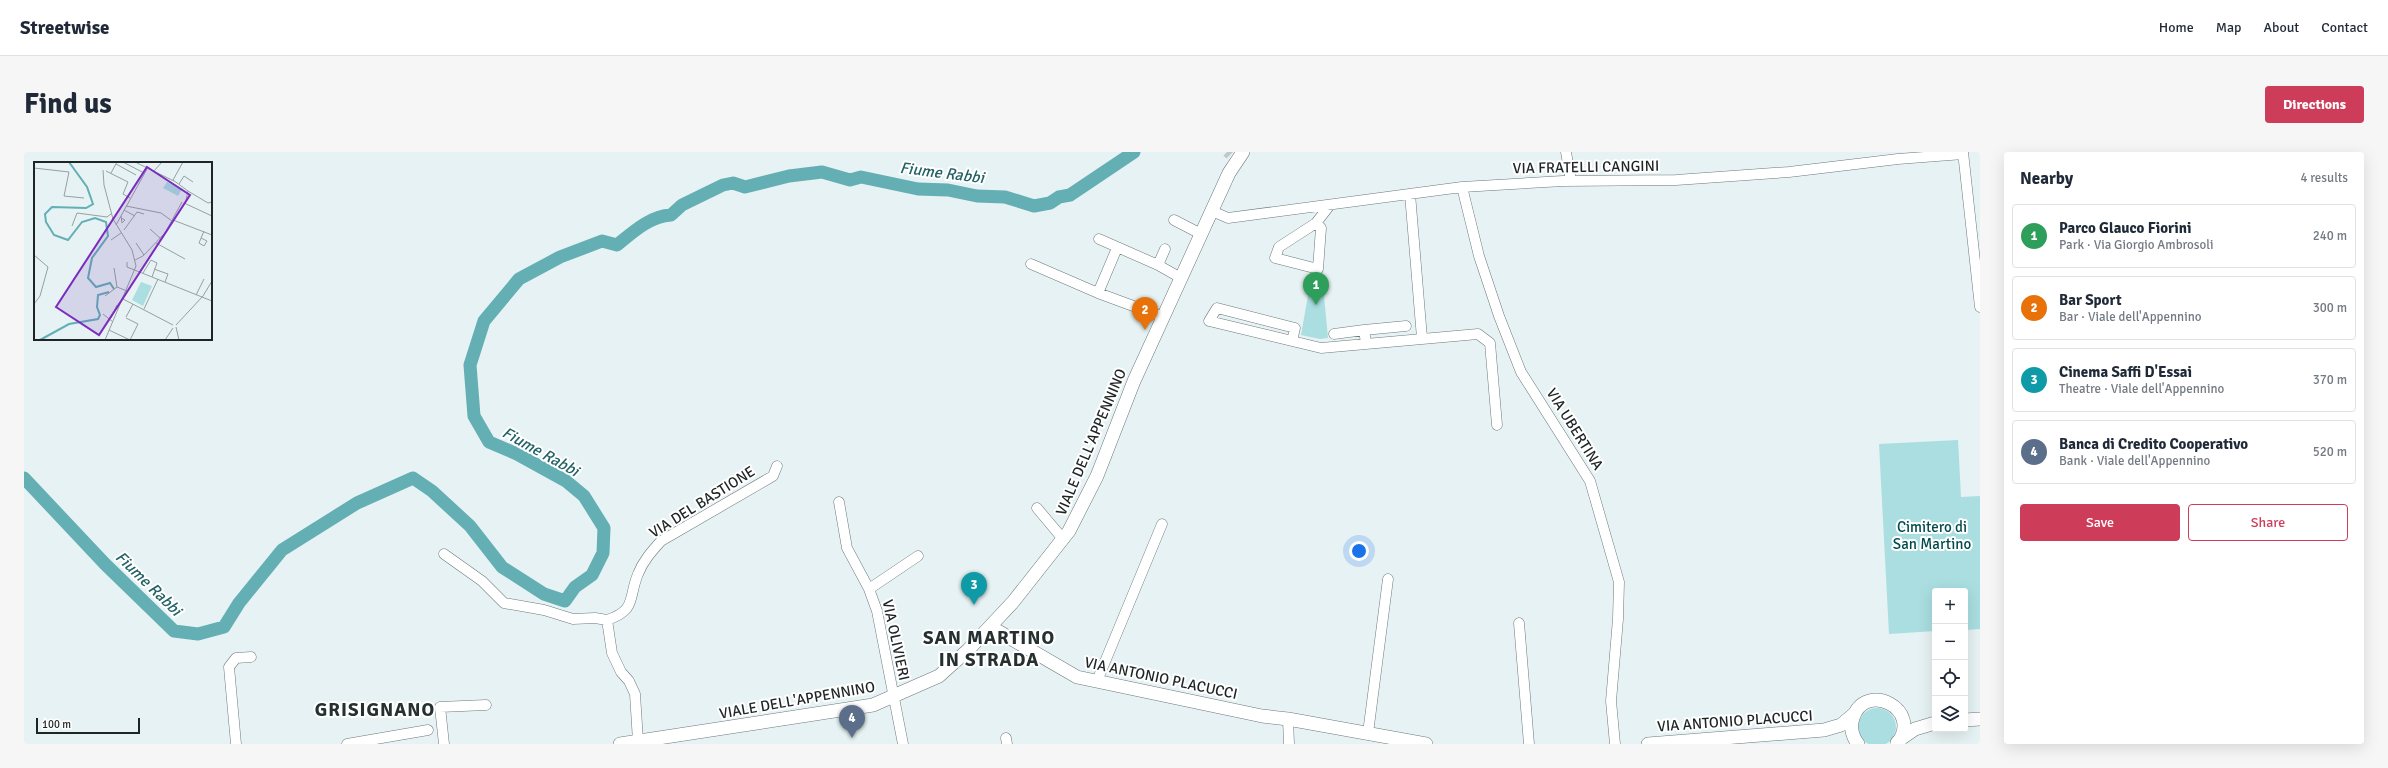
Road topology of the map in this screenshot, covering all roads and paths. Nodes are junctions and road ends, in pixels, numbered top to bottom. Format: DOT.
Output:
graph roads {
  1 [pos="1566,152"];
  2 [pos="1963,153"];
  3 [pos="1237,156"];
  4 [pos="1897,156"];
  5 [pos="1571,180"];
  6 [pos="1462,186"];
  7 [pos="1410,194"];
  8 [pos="1330,205"];
  9 [pos="1212,211"];
  10 [pos="1174,220"];
  11 [pos="1316,223"];
  12 [pos="1201,234"];
  13 [pos="1099,240"];
  14 [pos="1976,241"];
  15 [pos="1117,248"];
  16 [pos="1165,249"];
  17 [pos="1031,264"];
  18 [pos="1158,265"];
  19 [pos="1181,278"];
  20 [pos="1098,293"];
  21 [pos="1980,308"];
  22 [pos="1163,317"];
  23 [pos="1406,326"];
  24 [pos="1364,330"];
  25 [pos="1334,334"];
  26 [pos="1422,338"];
  27 [pos="1292,341"];
  28 [pos="1366,343"];
  29 [pos="1497,425"];
  30 [pos="777,466"];
  31 [pos="839,502"];
  32 [pos="1037,508"];
  33 [pos="1162,524"];
  34 [pos="1063,539"];
  35 [pos="444,554"];
  36 [pos="918,556"];
  37 [pos="1388,579"];
  38 [pos="869,589"];
  39 [pos="607,620"];
  40 [pos="1519,623"];
  41 [pos="991,627"];
  42 [pos="251,657"];
  43 [pos="1097,681"];
  44 [pos="894,698"];
  45 [pos="486,705"];
  46 [pos="1900,712"];
  47 [pos="1854,714"];
  48 [pos="1288,719"];
  49 [pos="1980,719"];
  50 [pos="1968,720"];
  51 [pos="1932,723"];
  52 [pos="1932,723"];
  53 [pos="428,730"];
  54 [pos="1824,730"];
  55 [pos="1368,733"];
  56 [pos="638,741"];
  57 [pos="656,741"];
  58 [pos="1899,742"];
  59 [pos="368,743"];
  60 [pos="236,744"];
  61 [pos="351,744"];
  62 [pos="444,744"];
  63 [pos="620,744"];
  64 [pos="903,744"];
  65 [pos="1289,744"];
  66 [pos="1426,744"];
  67 [pos="1530,744"];
  68 [pos="1615,744"];
  69 [pos="1648,744"];
  70 [pos="1857,744"];
  1 -- 5 [label="street"];
  2 -- 4 [label="street, VIA FRATELLI CANGINI"];
  2 -- 14 [label="street"];
  3 -- 9 [label="main road, VIALE DELL'APPENNINO"];
  4 -- 5 [label="street, VIA FRATELLI CANGINI"];
  5 -- 6 [label="street, VIA FRATELLI CANGINI"];
  6 -- 7 [label="street, VIA FRATELLI CANGINI"];
  6 -- 68 [label="street, VIA UBERTINA"];
  7 -- 8 [label="street, VIA FRATELLI CANGINI"];
  7 -- 26 [label="street"];
  8 -- 9 [label="street, VIA FRATELLI CANGINI"];
  8 -- 11 [label="street"];
  9 -- 12 [label="main road, VIALE DELL'APPENNINO"];
  10 -- 12 [label="street"];
  11 -- 11 [label="street"];
  12 -- 19 [label="main road, VIALE DELL'APPENNINO"];
  13 -- 15 [label="street"];
  14 -- 21 [label="street"];
  15 -- 18 [label="street"];
  15 -- 20 [label="street"];
  16 -- 18 [label="street"];
  17 -- 20 [label="street"];
  18 -- 19 [label="street"];
  19 -- 22 [label="main road, VIALE DELL'APPENNINO"];
  20 -- 22 [label="street"];
  22 -- 34 [label="main road, VIALE DELL'APPENNINO"];
  23 -- 24 [label="street"];
  24 -- 25 [label="street"];
  24 -- 28 [label="street"];
  26 -- 28 [label="street"];
  26 -- 29 [label="street"];
  27 -- 27 [label="street"];
  27 -- 28 [label="street"];
  30 -- 39 [label="street, VIA DEL BASTIONE"];
  31 -- 38 [label="street, VIA OLIVIERI"];
  32 -- 34 [label="street"];
  33 -- 43 [label="street"];
  34 -- 41 [label="main road, VIALE DELL'APPENNINO"];
  35 -- 39 [label="street"];
  36 -- 38 [label="street, VIA OLIVIERI"];
  37 -- 55 [label="street"];
  38 -- 44 [label="street, VIA OLIVIERI"];
  39 -- 56 [label="street"];
  40 -- 67 [label="street"];
  41 -- 43 [label="main road, VIA ANTONIO PLACUCCI"];
  41 -- 44 [label="main road, VIALE DELL'APPENNINO"];
  42 -- 60 [label="street"];
  43 -- 48 [label="main road, VIA ANTONIO PLACUCCI"];
  44 -- 57 [label="main road, VIALE DELL'APPENNINO"];
  44 -- 64 [label="street, VIA OLIVIERI"];
  45 -- 62 [label="street"];
  46 -- 47 [label="main road, VIA ANTONIO PLACUCCI"];
  46 -- 51 [label="main road, VIA ANTONIO PLACUCCI"];
  46 -- 58 [label="main road, VIA ANTONIO PLACUCCI"];
  47 -- 54 [label="main road, VIA ANTONIO PLACUCCI"];
  47 -- 70 [label="main road, VIA ANTONIO PLACUCCI"];
  48 -- 55 [label="main road, VIA ANTONIO PLACUCCI"];
  48 -- 65 [label="street"];
  49 -- 50 [label="main road"];
  52 -- 58 [label="main road, VIA ANTONIO PLACUCCI"];
  53 -- 59 [label="street"];
  54 -- 69 [label="main road, VIA ANTONIO PLACUCCI"];
  54 -- 70 [label="main road, VIA ANTONIO PLACUCCI"];
  55 -- 66 [label="main road, VIA ANTONIO PLACUCCI"];
  56 -- 57 [label="main road, VIALE DELL'APPENNINO"];
  56 -- 63 [label="main road, VIALE DELL'APPENNINO"];
  59 -- 61 [label="street"];
}
